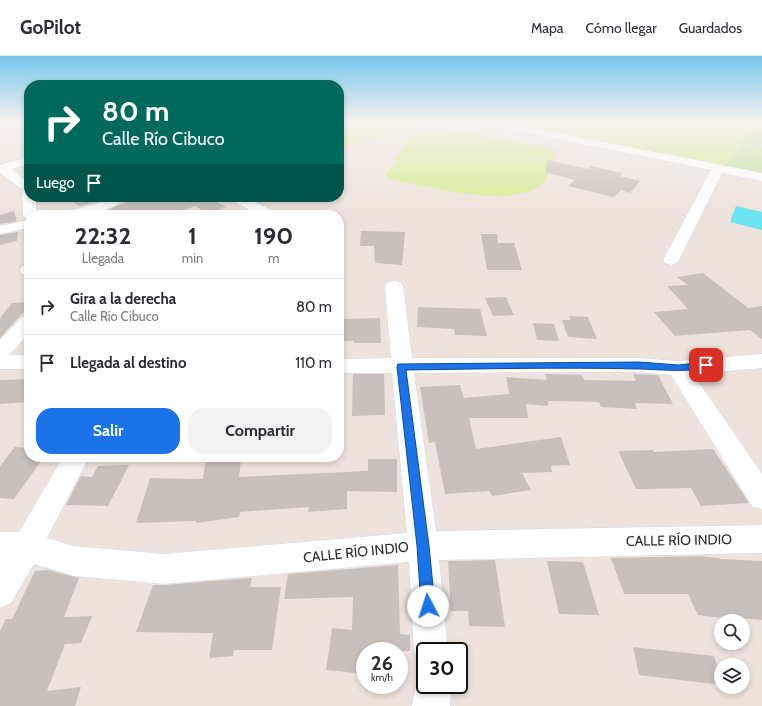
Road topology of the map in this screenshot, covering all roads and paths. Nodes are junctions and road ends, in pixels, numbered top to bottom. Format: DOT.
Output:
graph roads {
  1 [pos="639,152"];
  2 [pos="749,152"];
  3 [pos="24,162"];
  4 [pos="746,162"];
  5 [pos="1,169"];
  6 [pos="718,169"];
  7 [pos="762,177"];
  8 [pos="24,185"];
  9 [pos="113,202"];
  10 [pos="245,202"];
  11 [pos="102,210"];
  12 [pos="260,210"];
  13 [pos="24,225"];
  14 [pos="0,230"];
  15 [pos="671,260"];
  16 [pos="394,286"];
  17 [pos="24,326"];
  18 [pos="0,352"];
  19 [pos="762,361"];
  20 [pos="0,362"];
  21 [pos="24,362"];
  22 [pos="344,366"];
  23 [pos="402,367"];
  24 [pos="678,368"];
  25 [pos="72,462"];
  26 [pos="762,497"];
  27 [pos="762,539"];
  28 [pos="423,546"];
  29 [pos="13,547"];
  30 [pos="0,592"];
  31 [pos="431,642"];
  32 [pos="433,694"];
  33 [pos="431,706"];
  1 -- 6 [label="street"];
  2 -- 4 [label="path"];
  3 -- 5 [label="street"];
  5 -- 8 [label="street"];
  6 -- 7 [label="street"];
  6 -- 15 [label="street"];
  9 -- 11 [label="street"];
  10 -- 12 [label="street"];
  13 -- 14 [label="street"];
  16 -- 23 [label="street"];
  17 -- 18 [label="street"];
  19 -- 24 [label="street"];
  20 -- 21 [label="street"];
  22 -- 23 [label="street"];
  23 -- 24 [label="street"];
  23 -- 28 [label="street"];
  24 -- 26 [label="street"];
  25 -- 29 [label="street"];
  27 -- 28 [label="street, CALLE RÍO INDIO"];
  28 -- 29 [label="street, CALLE RÍO INDIO"];
  28 -- 31 [label="street"];
  29 -- 30 [label="street"];
  32 -- 33 [label="street"];
}
